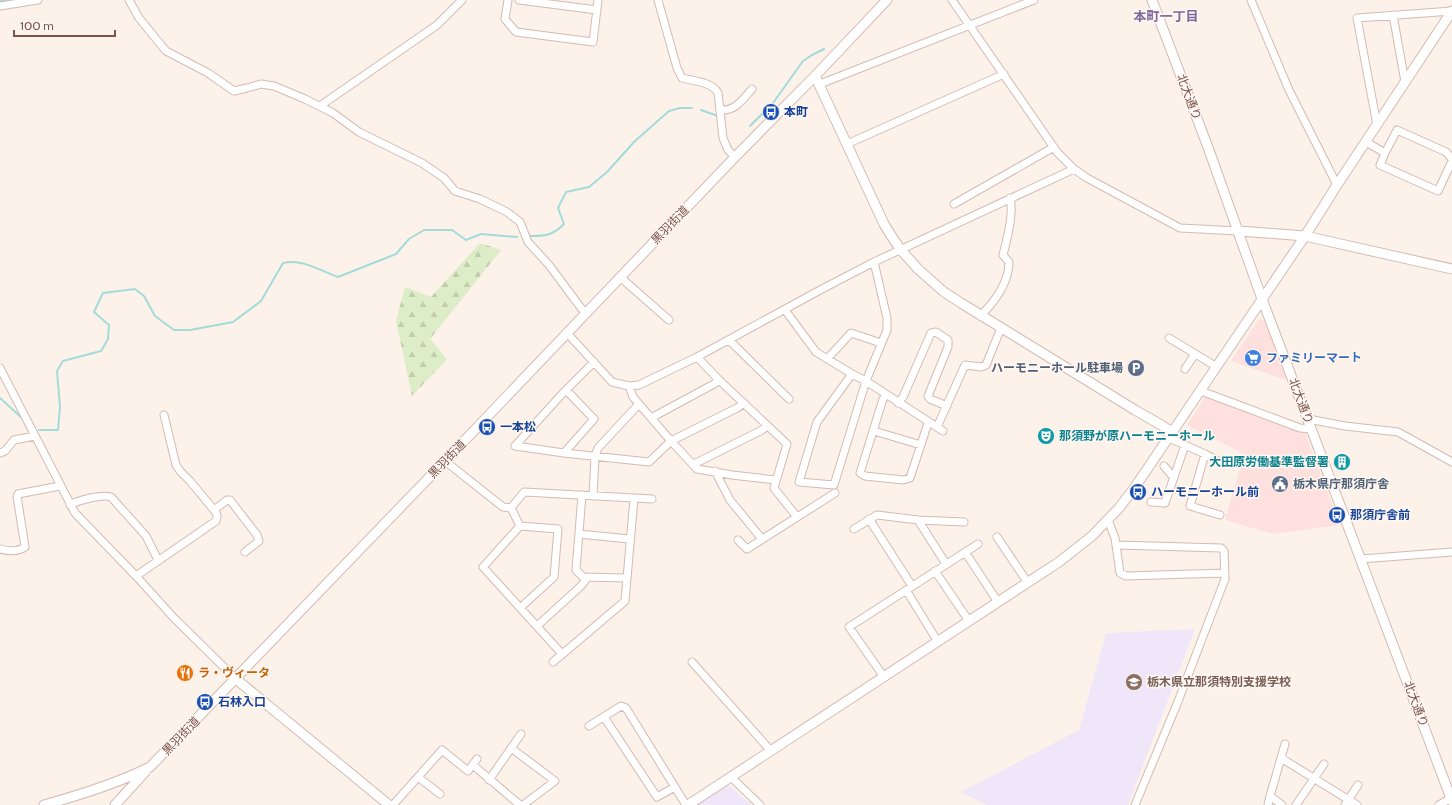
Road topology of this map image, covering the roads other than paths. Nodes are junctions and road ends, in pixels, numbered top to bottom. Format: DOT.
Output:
graph roads {
  1 [pos="38,0"];
  2 [pos="129,0"];
  3 [pos="462,0"];
  4 [pos="508,0"];
  5 [pos="525,0"];
  6 [pos="598,0"];
  7 [pos="658,0"];
  8 [pos="887,0"];
  9 [pos="952,0"];
  10 [pos="1034,0"];
  11 [pos="1152,0"];
  12 [pos="1251,0"];
  13 [pos="0,6"];
  14 [pos="597,10"];
  15 [pos="1452,11"];
  16 [pos="1393,15"];
  17 [pos="970,26"];
  18 [pos="1004,74"];
  19 [pos="817,80"];
  20 [pos="1405,82"];
  21 [pos="752,89"];
  22 [pos="320,106"];
  23 [pos="721,110"];
  24 [pos="1377,125"];
  25 [pos="1366,142"];
  26 [pos="846,144"];
  27 [pos="1054,147"];
  28 [pos="1385,153"];
  29 [pos="735,157"];
  30 [pos="1452,160"];
  31 [pos="1074,169"];
  32 [pos="1337,185"];
  33 [pos="1010,198"];
  34 [pos="954,204"];
  35 [pos="1239,231"];
  36 [pos="1306,236"];
  37 [pos="901,250"];
  38 [pos="874,262"];
  39 [pos="1452,269"];
  40 [pos="620,277"];
  41 [pos="1262,299"];
  42 [pos="785,310"];
  43 [pos="586,313"];
  44 [pos="980,316"];
  45 [pos="669,320"];
  46 [pos="1001,328"];
  47 [pos="567,333"];
  48 [pos="1169,338"];
  49 [pos="729,340"];
  50 [pos="881,342"];
  51 [pos="1195,354"];
  52 [pos="697,357"];
  53 [pos="827,359"];
  54 [pos="594,362"];
  55 [pos="1217,367"];
  56 [pos="0,368"];
  57 [pos="1185,369"];
  58 [pos="852,374"];
  59 [pos="718,380"];
  60 [pos="866,381"];
  61 [pos="629,386"];
  62 [pos="566,390"];
  63 [pos="1202,391"];
  64 [pos="886,395"];
  65 [pos="789,399"];
  66 [pos="744,403"];
  67 [pos="898,403"];
  68 [pos="639,404"];
  69 [pos="947,406"];
  70 [pos="164,415"];
  71 [pos="651,418"];
  72 [pos="1308,420"];
  73 [pos="928,423"];
  74 [pos="767,426"];
  75 [pos="1312,429"];
  76 [pos="874,431"];
  77 [pos="1171,435"];
  78 [pos="35,436"];
  79 [pos="671,441"];
  80 [pos="921,445"];
  81 [pos="1185,445"];
  82 [pos="0,453"];
  83 [pos="564,453"];
  84 [pos="1205,454"];
  85 [pos="595,456"];
  86 [pos="445,461"];
  87 [pos="1220,462"];
  88 [pos="1452,462"];
  89 [pos="694,464"];
  90 [pos="1164,466"];
  91 [pos="715,471"];
  92 [pos="1174,478"];
  93 [pos="776,480"];
  94 [pos="60,486"];
  95 [pos="835,493"];
  96 [pos="582,495"];
  97 [pos="593,496"];
  98 [pos="634,499"];
  99 [pos="652,500"];
  100 [pos="1151,502"];
  101 [pos="70,505"];
  102 [pos="511,508"];
  103 [pos="214,510"];
  104 [pos="1220,515"];
  105 [pos="797,517"];
  106 [pos="869,519"];
  107 [pos="918,520"];
  108 [pos="1108,520"];
  109 [pos="964,522"];
  110 [pos="520,526"];
  111 [pos="854,529"];
  112 [pos="579,534"];
  113 [pos="997,537"];
  114 [pos="630,539"];
  115 [pos="762,539"];
  116 [pos="738,540"];
  117 [pos="978,544"];
  118 [pos="1117,545"];
  119 [pos="0,549"];
  120 [pos="245,552"];
  121 [pos="965,552"];
  122 [pos="1452,552"];
  123 [pos="1361,559"];
  124 [pos="158,560"];
  125 [pos="946,564"];
  126 [pos="935,572"];
  127 [pos="1225,573"];
  128 [pos="136,576"];
  129 [pos="587,578"];
  130 [pos="626,578"];
  131 [pos="1028,582"];
  132 [pos="912,586"];
  133 [pos="906,590"];
  134 [pos="998,602"];
  135 [pos="520,608"];
  136 [pos="969,621"];
  137 [pos="537,626"];
  138 [pos="938,642"];
  139 [pos="562,654"];
  140 [pos="553,662"];
  141 [pos="692,662"];
  142 [pos="884,677"];
  143 [pos="236,679"];
  144 [pos="604,717"];
  145 [pos="589,726"];
  146 [pos="521,734"];
  147 [pos="1285,744"];
  148 [pos="511,748"];
  149 [pos="772,752"];
  150 [pos="1281,758"];
  151 [pos="477,759"];
  152 [pos="1324,764"];
  153 [pos="473,765"];
  154 [pos="150,767"];
  155 [pos="418,777"];
  156 [pos="731,777"];
  157 [pos="1314,779"];
  158 [pos="490,780"];
  159 [pos="1358,784"];
  160 [pos="675,787"];
  161 [pos="440,794"];
  162 [pos="1270,796"];
  163 [pos="1451,800"];
  164 [pos="1347,802"];
  165 [pos="44,805"];
  166 [pos="115,805"];
  167 [pos="389,805"];
  168 [pos="393,805"];
  169 [pos="522,805"];
  170 [pos="687,805"];
  171 [pos="760,805"];
  172 [pos="1135,805"];
  173 [pos="1268,805"];
  174 [pos="1282,805"];
  175 [pos="1296,805"];
  176 [pos="1357,805"];
  177 [pos="1439,805"];
  1 -- 13 [label="street"];
  2 -- 22 [label="street"];
  3 -- 22 [label="street"];
  4 -- 14 [label="street"];
  5 -- 14 [label="street"];
  6 -- 14 [label="street"];
  7 -- 23 [label="street"];
  8 -- 19 [label="street, 黒羽街道"];
  9 -- 17 [label="street"];
  10 -- 17 [label="street"];
  11 -- 35 [label="street, 北大通り"];
  12 -- 32 [label="street"];
  15 -- 16 [label="street"];
  15 -- 20 [label="street"];
  16 -- 20 [label="street"];
  16 -- 24 [label="street"];
  17 -- 18 [label="street"];
  17 -- 19 [label="street"];
  18 -- 26 [label="street"];
  18 -- 27 [label="street"];
  19 -- 26 [label="street"];
  19 -- 29 [label="street, 黒羽街道"];
  20 -- 24 [label="street"];
  21 -- 23 [label="street"];
  22 -- 43 [label="street"];
  23 -- 29 [label="street"];
  24 -- 25 [label="street"];
  25 -- 28 [label="street"];
  25 -- 32 [label="street"];
  26 -- 37 [label="street"];
  27 -- 31 [label="street"];
  27 -- 34 [label="street"];
  28 -- 30 [label="street"];
  28 -- 30 [label="street"];
  29 -- 40 [label="street, 黒羽街道"];
  31 -- 33 [label="street"];
  31 -- 35 [label="street"];
  32 -- 36 [label="street"];
  33 -- 37 [label="street"];
  33 -- 44 [label="street"];
  35 -- 36 [label="street"];
  35 -- 41 [label="street, 北大通り"];
  36 -- 39 [label="street"];
  36 -- 41 [label="street"];
  37 -- 38 [label="street"];
  37 -- 44 [label="street"];
  38 -- 42 [label="street"];
  38 -- 50 [label="street"];
  40 -- 43 [label="street, 黒羽街道"];
  40 -- 45 [label="street"];
  41 -- 55 [label="street"];
  41 -- 72 [label="street, 北大通り"];
  42 -- 49 [label="street"];
  42 -- 53 [label="street"];
  43 -- 47 [label="street, 黒羽街道"];
  44 -- 46 [label="street"];
  46 -- 69 [label="street"];
  46 -- 77 [label="street"];
  47 -- 54 [label="street"];
  47 -- 86 [label="street, 黒羽街道"];
  48 -- 51 [label="street"];
  49 -- 52 [label="street"];
  49 -- 65 [label="street"];
  50 -- 53 [label="street"];
  50 -- 60 [label="street"];
  51 -- 55 [label="street"];
  51 -- 57 [label="street"];
  52 -- 59 [label="street"];
  52 -- 61 [label="street"];
  53 -- 58 [label="street"];
  54 -- 61 [label="street"];
  54 -- 62 [label="street"];
  55 -- 63 [label="street"];
  56 -- 78 [label="street"];
  58 -- 60 [label="street"];
  58 -- 60 [label="street"];
  59 -- 66 [label="street"];
  59 -- 71 [label="street"];
  60 -- 64 [label="street"];
  61 -- 68 [label="street"];
  62 -- 83 [label="street"];
  62 -- 83 [label="street"];
  63 -- 75 [label="street"];
  63 -- 77 [label="street"];
  64 -- 67 [label="street"];
  64 -- 76 [label="street"];
  66 -- 74 [label="street"];
  66 -- 79 [label="street"];
  67 -- 69 [label="street"];
  67 -- 73 [label="street"];
  68 -- 71 [label="street"];
  68 -- 85 [label="street"];
  69 -- 73 [label="street"];
  70 -- 103 [label="street"];
  71 -- 79 [label="street"];
  72 -- 75 [label="street, 北大通り"];
  72 -- 88 [label="street"];
  73 -- 80 [label="street"];
  74 -- 89 [label="street"];
  74 -- 93 [label="street"];
  75 -- 123 [label="street, 北大通り"];
  76 -- 80 [label="street"];
  76 -- 80 [label="street"];
  77 -- 81 [label="street"];
  77 -- 108 [label="street"];
  78 -- 82 [label="street"];
  78 -- 94 [label="street"];
  79 -- 85 [label="street"];
  79 -- 89 [label="street"];
  81 -- 84 [label="street"];
  81 -- 92 [label="street"];
  83 -- 85 [label="street"];
  84 -- 87 [label="street"];
  84 -- 104 [label="street"];
  85 -- 97 [label="street"];
  86 -- 102 [label="street"];
  86 -- 143 [label="street, 黒羽街道"];
  89 -- 91 [label="street"];
  90 -- 92 [label="street"];
  91 -- 93 [label="street"];
  91 -- 115 [label="street"];
  92 -- 100 [label="street"];
  93 -- 105 [label="street"];
  94 -- 101 [label="street"];
  94 -- 119 [label="street"];
  95 -- 105 [label="street"];
  96 -- 97 [label="street"];
  96 -- 102 [label="street"];
  96 -- 112 [label="street"];
  97 -- 98 [label="street"];
  98 -- 99 [label="street"];
  98 -- 114 [label="street"];
  101 -- 124 [label="street"];
  101 -- 128 [label="street"];
  102 -- 110 [label="street"];
  103 -- 120 [label="street"];
  103 -- 124 [label="street"];
  105 -- 115 [label="street"];
  106 -- 107 [label="street"];
  106 -- 111 [label="street"];
  106 -- 132 [label="street"];
  107 -- 109 [label="street"];
  107 -- 125 [label="street"];
  108 -- 118 [label="street"];
  108 -- 131 [label="street"];
  110 -- 135 [label="street"];
  110 -- 135 [label="street"];
  112 -- 114 [label="street"];
  112 -- 129 [label="street"];
  113 -- 131 [label="street"];
  114 -- 130 [label="street"];
  115 -- 116 [label="street"];
  117 -- 121 [label="street"];
  118 -- 127 [label="street"];
  118 -- 127 [label="street"];
  121 -- 125 [label="street"];
  121 -- 134 [label="street"];
  122 -- 123 [label="street"];
  123 -- 163 [label="street, 北大通り"];
  124 -- 128 [label="street"];
  125 -- 126 [label="street"];
  126 -- 132 [label="street"];
  126 -- 136 [label="street"];
  127 -- 172 [label="street"];
  128 -- 143 [label="street"];
  129 -- 130 [label="street"];
  129 -- 137 [label="street"];
  130 -- 139 [label="street"];
  131 -- 134 [label="street"];
  132 -- 133 [label="street"];
  133 -- 138 [label="street"];
  133 -- 142 [label="street"];
  134 -- 136 [label="street"];
  135 -- 137 [label="street"];
  136 -- 138 [label="street"];
  137 -- 139 [label="street"];
  138 -- 142 [label="street"];
  139 -- 140 [label="street"];
  141 -- 149 [label="street"];
  142 -- 149 [label="street"];
  143 -- 154 [label="street, 黒羽街道"];
  143 -- 167 [label="street"];
  144 -- 145 [label="street"];
  144 -- 160 [label="street"];
  144 -- 160 [label="street"];
  146 -- 148 [label="street"];
  147 -- 150 [label="street"];
  148 -- 158 [label="street"];
  148 -- 169 [label="street"];
  149 -- 156 [label="street"];
  150 -- 157 [label="street"];
  150 -- 162 [label="street"];
  151 -- 153 [label="street"];
  152 -- 157 [label="street"];
  153 -- 155 [label="street"];
  153 -- 158 [label="street"];
  154 -- 165 [label="street, 黒羽街道"];
  154 -- 166 [label="street"];
  155 -- 161 [label="street"];
  155 -- 168 [label="street"];
  156 -- 170 [label="street"];
  156 -- 171 [label="street"];
  157 -- 164 [label="street"];
  157 -- 175 [label="street"];
  158 -- 169 [label="street"];
  159 -- 164 [label="street"];
  160 -- 170 [label="street"];
  162 -- 173 [label="street"];
  162 -- 174 [label="street"];
  163 -- 177 [label="street"];
  164 -- 176 [label="street"];
}
